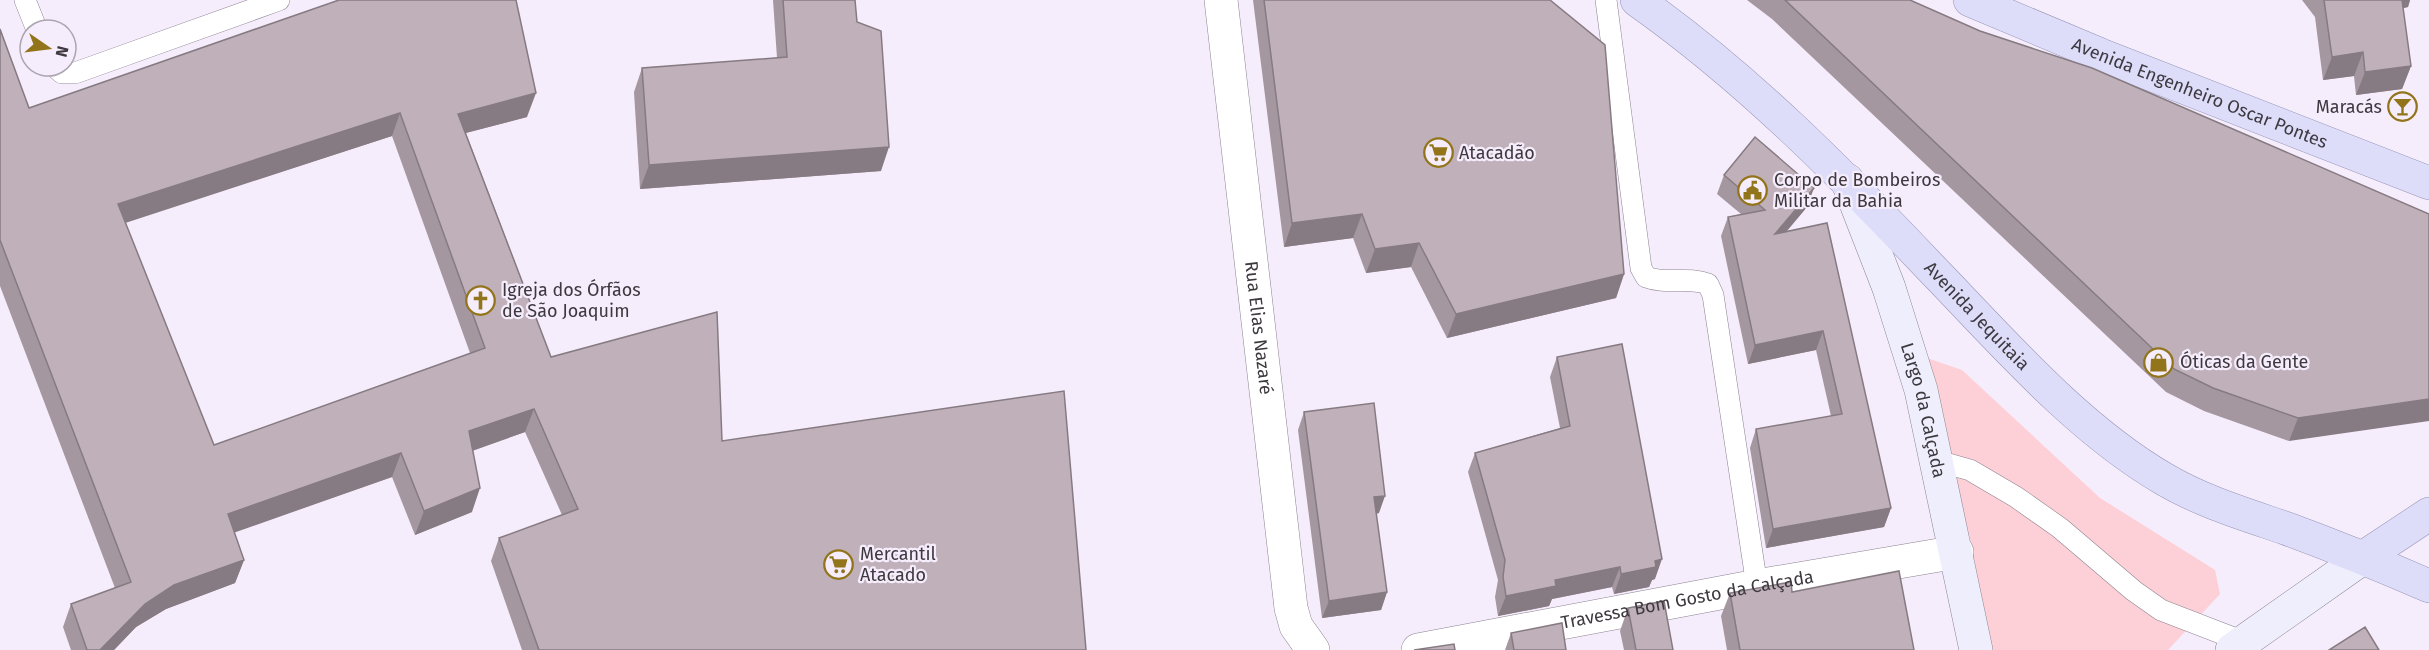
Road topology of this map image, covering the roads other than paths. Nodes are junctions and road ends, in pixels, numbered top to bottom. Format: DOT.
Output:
graph roads {
  1 [pos="25,0"];
  2 [pos="279,0"];
  3 [pos="1221,0"];
  4 [pos="1606,0"];
  5 [pos="1637,0"];
  6 [pos="1970,0"];
  7 [pos="32,18"];
  8 [pos="78,72"];
  9 [pos="2427,178"];
  10 [pos="1847,179"];
  11 [pos="1938,462"];
  12 [pos="2429,514"];
  13 [pos="1957,552"];
  14 [pos="2364,557"];
  15 [pos="1757,586"];
  16 [pos="2429,586"];
  17 [pos="2238,646"];
  18 [pos="1313,650"];
  19 [pos="1419,650"];
  20 [pos="1976,650"];
  1 -- 7 [label="lane"];
  2 -- 8 [label="lane"];
  3 -- 18 [label="street, Rua Elias Nazaré"];
  4 -- 15 [label="lane"];
  5 -- 10 [label="main road, Avenida Jequitaia"];
  6 -- 9 [label="main road, Avenida Engenheiro Oscar Pontes"];
  10 -- 11 [label="main road, Largo da Calçada"];
  10 -- 14 [label="main road, Avenida Jequitaia"];
  11 -- 13 [label="main road, Largo da Calçada"];
  11 -- 17 [label="lane"];
  12 -- 14 [label="main road"];
  13 -- 15 [label="street, Travessa Bom Gosto da Calçada"];
  13 -- 20 [label="main road, Largo da Calçada"];
  14 -- 16 [label="main road"];
  14 -- 17 [label="main road"];
  15 -- 19 [label="street, Travessa Bom Gosto da Calçada"];
}
